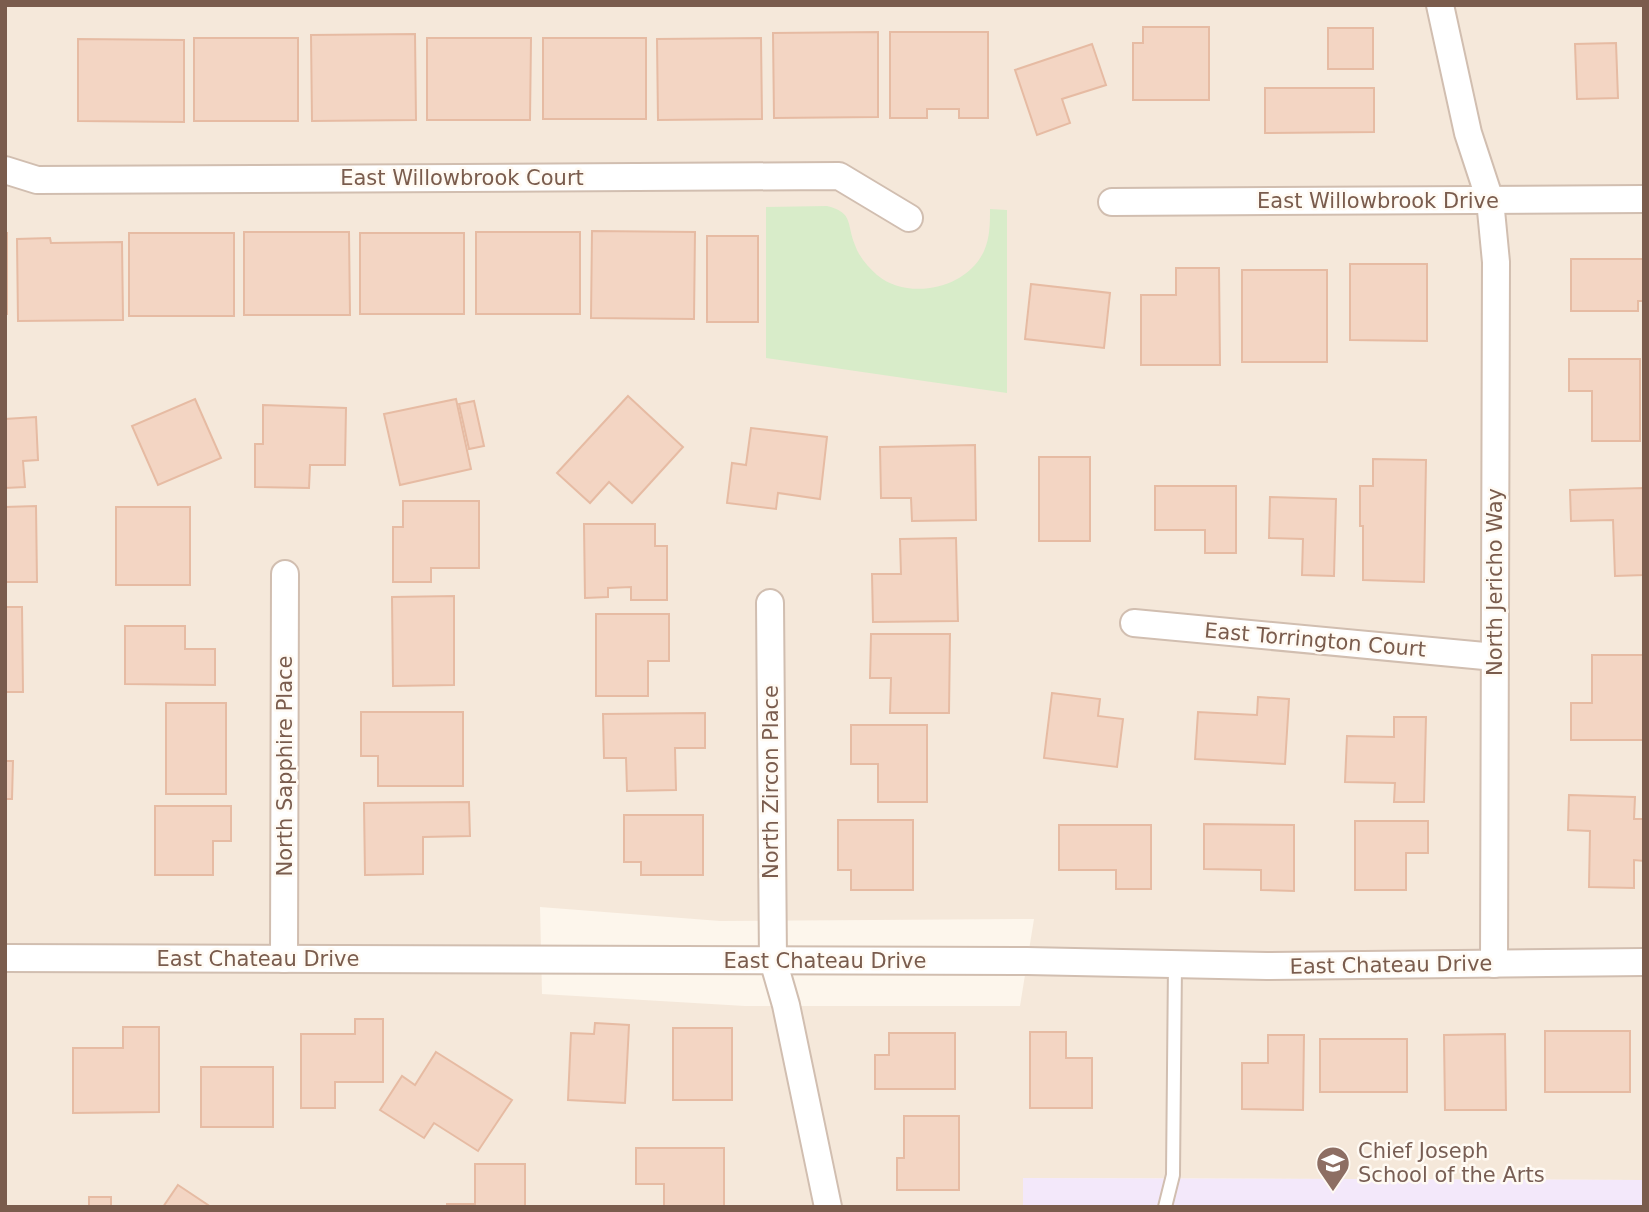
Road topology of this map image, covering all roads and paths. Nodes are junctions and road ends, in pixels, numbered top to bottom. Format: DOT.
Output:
graph roads {
  1 [pos="1440,5"];
  2 [pos="5,170"];
  3 [pos="1644,199"];
  4 [pos="1490,200"];
  5 [pos="1112,202"];
  6 [pos="909,218"];
  7 [pos="285,574"];
  8 [pos="770,603"];
  9 [pos="1134,623"];
  10 [pos="1495,657"];
  11 [pos="5,958"];
  12 [pos="284,959"];
  13 [pos="773,960"];
  14 [pos="1644,962"];
  15 [pos="1175,964"];
  16 [pos="1494,964"];
  17 [pos="828,1207"];
  18 [pos="1165,1207"];
  1 -- 4 [label="street, North Jericho Way"];
  2 -- 6 [label="street, East Willowbrook Court"];
  3 -- 4 [label="street, East Willowbrook Drive"];
  4 -- 5 [label="street, East Willowbrook Drive"];
  4 -- 10 [label="street, North Jericho Way"];
  7 -- 12 [label="street, North Sapphire Place"];
  8 -- 13 [label="street, North Zircon Place"];
  9 -- 10 [label="street, East Torrington Court"];
  10 -- 16 [label="street, North Jericho Way"];
  11 -- 12 [label="street, East Chateau Drive"];
  12 -- 13 [label="street, East Chateau Drive"];
  13 -- 15 [label="street, East Chateau Drive"];
  13 -- 17 [label="street, North Zircon Place"];
  14 -- 16 [label="street, East Chateau Drive"];
  15 -- 16 [label="street, East Chateau Drive"];
  15 -- 18 [label="lane"];
}
